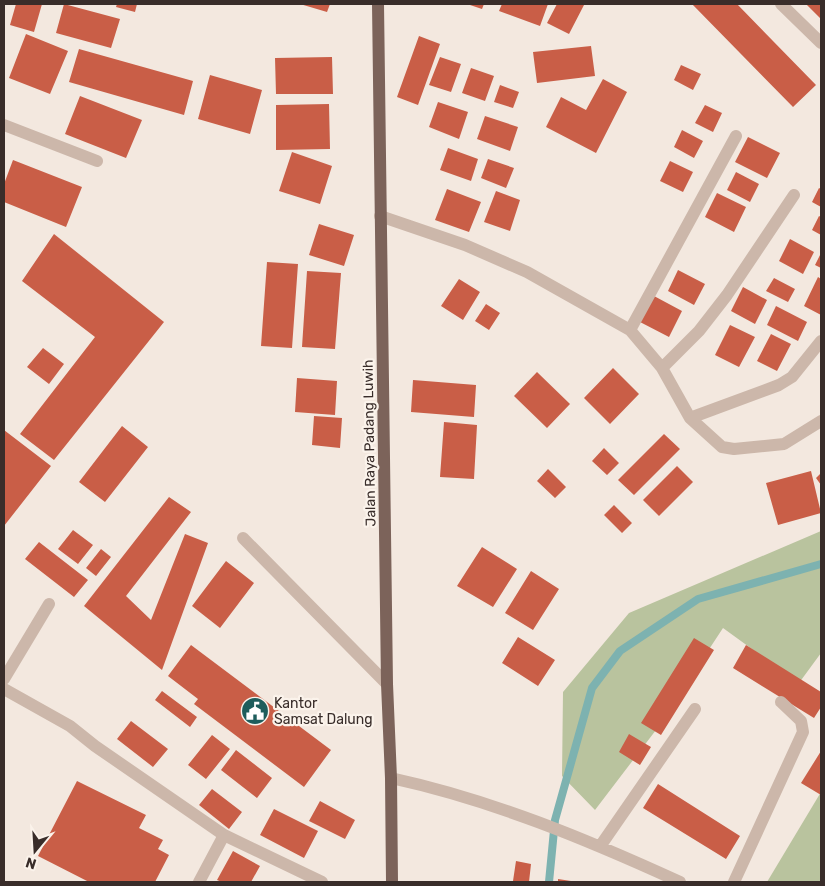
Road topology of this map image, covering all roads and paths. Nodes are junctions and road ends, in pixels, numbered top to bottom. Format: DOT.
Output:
graph roads {
  1 [pos="378,4"];
  2 [pos="780,4"];
  3 [pos="821,43"];
  4 [pos="4,125"];
  5 [pos="736,136"];
  6 [pos="97,161"];
  7 [pos="794,195"];
  8 [pos="380,216"];
  9 [pos="630,330"];
  10 [pos="821,341"];
  11 [pos="662,368"];
  12 [pos="690,418"];
  13 [pos="821,421"];
  14 [pos="243,538"];
  15 [pos="49,604"];
  16 [pos="4,679"];
  17 [pos="387,684"];
  18 [pos="4,689"];
  19 [pos="781,702"];
  20 [pos="696,708"];
  21 [pos="391,778"];
  22 [pos="224,835"];
  23 [pos="601,845"];
  24 [pos="204,881"];
  25 [pos="322,882"];
  26 [pos="392,882"];
  27 [pos="680,882"];
  28 [pos="734,882"];
  1 -- 8 [label="main road, Jalan Raya Padang Luwih"];
  2 -- 3 [label="street"];
  4 -- 6 [label="street"];
  5 -- 9 [label="street"];
  7 -- 11 [label="street"];
  8 -- 9 [label="street"];
  8 -- 17 [label="main road, Jalan Raya Padang Luwih"];
  9 -- 11 [label="street"];
  10 -- 12 [label="street"];
  11 -- 12 [label="street"];
  12 -- 13 [label="street"];
  14 -- 17 [label="street"];
  15 -- 16 [label="street"];
  17 -- 21 [label="main road, Jalan Raya Padang Luwih"];
  18 -- 22 [label="street"];
  19 -- 28 [label="street"];
  20 -- 23 [label="street"];
  21 -- 23 [label="street"];
  21 -- 26 [label="main road, Jalan Raya Padang Luwih"];
  22 -- 24 [label="street"];
  22 -- 25 [label="street"];
  23 -- 27 [label="street"];
}
